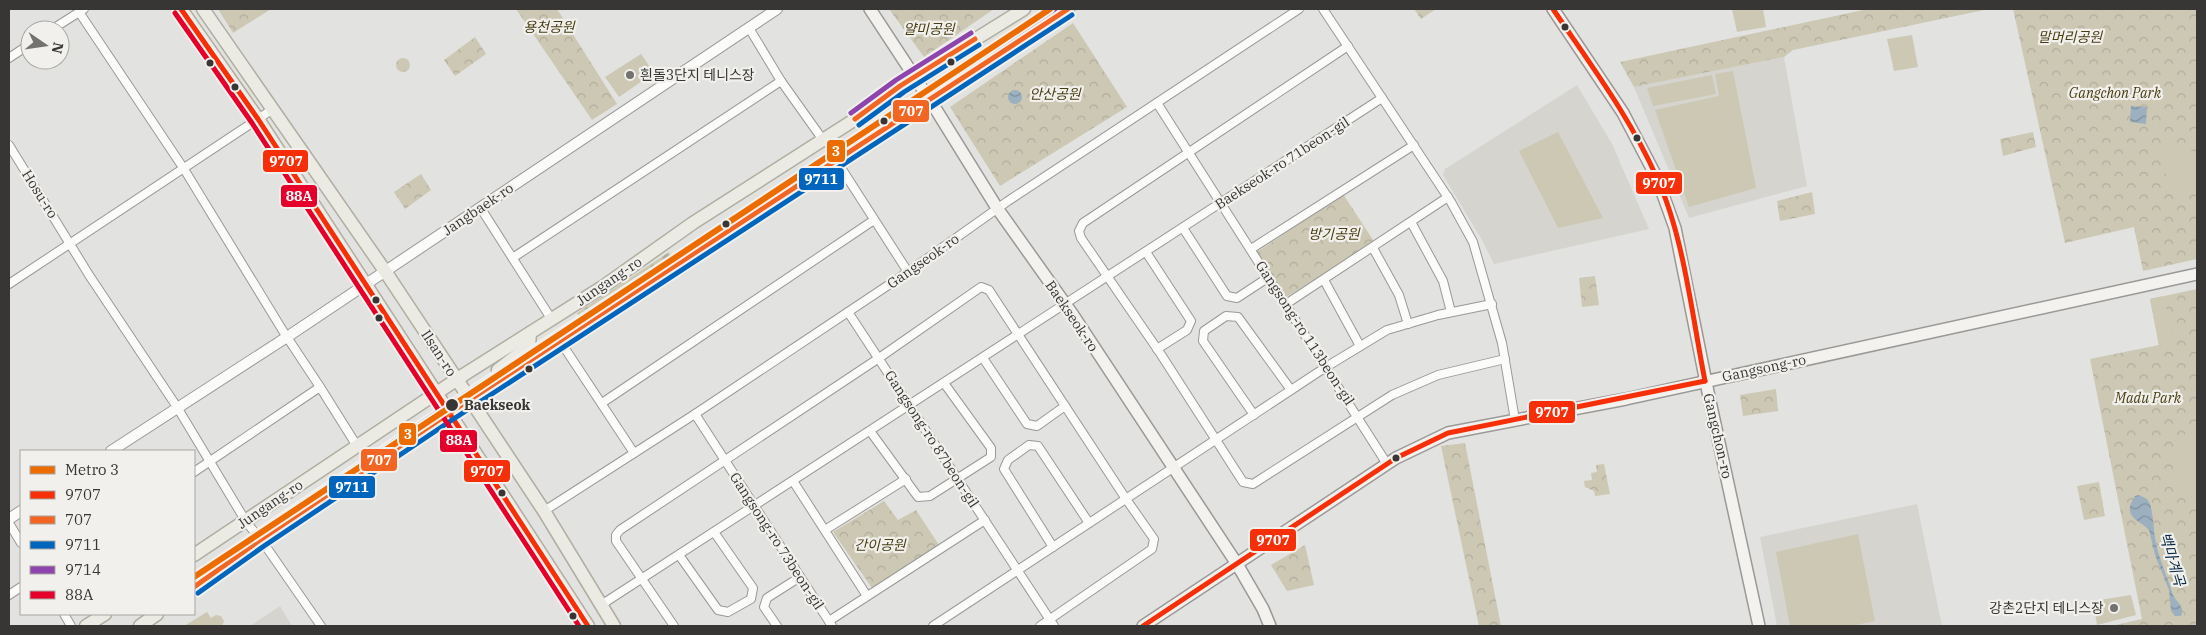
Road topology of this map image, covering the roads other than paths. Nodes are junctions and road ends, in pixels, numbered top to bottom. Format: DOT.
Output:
graph roads {
  1 [pos="181,9"];
  2 [pos="203,9"];
  3 [pos="777,9"];
  4 [pos="870,9"];
  5 [pos="1024,9"];
  6 [pos="1068,9"];
  7 [pos="1299,9"];
  8 [pos="1323,9"];
  9 [pos="1553,9"];
  10 [pos="81,10"];
  11 [pos="66,20"];
  12 [pos="749,28"];
  13 [pos="1348,46"];
  14 [pos="20,51"];
  15 [pos="9,58"];
  16 [pos="915,77"];
  17 [pos="781,81"];
  18 [pos="1382,98"];
  19 [pos="930,99"];
  20 [pos="1157,103"];
  21 [pos="273,109"];
  22 [pos="258,119"];
  23 [pos="823,140"];
  24 [pos="9,145"];
  25 [pos="1414,145"];
  26 [pos="1188,153"];
  27 [pos="836,160"];
  28 [pos="184,169"];
  29 [pos="1448,197"];
  30 [pos="1220,203"];
  31 [pos="480,207"];
  32 [pos="997,208"];
  33 [pos="874,220"];
  34 [pos="1411,222"];
  35 [pos="1183,228"];
  36 [pos="71,244"];
  37 [pos="1373,248"];
  38 [pos="1251,249"];
  39 [pos="1146,252"];
  40 [pos="514,257"];
  41 [pos="385,271"];
  42 [pos="908,272"];
  43 [pos="2197,274"];
  44 [pos="1107,277"];
  45 [pos="1269,277"];
  46 [pos="1324,280"];
  47 [pos="9,284"];
  48 [pos="365,284"];
  49 [pos="1286,304"];
  50 [pos="1492,304"];
  51 [pos="1065,305"];
  52 [pos="848,312"];
  53 [pos="1451,312"];
  54 [pos="552,320"];
  55 [pos="1408,324"];
  56 [pos="530,333"];
  57 [pos="1019,334"];
  58 [pos="287,337"];
  59 [pos="560,340"];
  60 [pos="1360,346"];
  61 [pos="1159,351"];
  62 [pos="879,358"];
  63 [pos="983,358"];
  64 [pos="1505,359"];
  65 [pos="1326,367"];
  66 [pos="502,379"];
  67 [pos="457,380"];
  68 [pos="1705,381"];
  69 [pos="944,383"];
  70 [pos="320,387"];
  71 [pos="1291,390"];
  72 [pos="436,393"];
  73 [pos="470,400"];
  74 [pos="602,403"];
  75 [pos="910,405"];
  76 [pos="177,407"];
  77 [pos="1066,407"];
  78 [pos="802,409"];
  79 [pos="448,414"];
  80 [pos="695,414"];
  81 [pos="1254,415"];
  82 [pos="1358,417"];
  83 [pos="1515,420"];
  84 [pos="870,431"];
  85 [pos="1215,440"];
  86 [pos="357,446"];
  87 [pos="112,450"];
  88 [pos="634,453"];
  89 [pos="724,460"];
  90 [pos="209,462"];
  91 [pos="1387,464"];
  92 [pos="1173,468"];
  93 [pos="195,471"];
  94 [pos="957,478"];
  95 [pos="906,479"];
  96 [pos="793,481"];
  97 [pos="1126,499"];
  98 [pos="754,506"];
  99 [pos="544,511"];
  100 [pos="20,512"];
  101 [pos="9,519"];
  102 [pos="245,520"];
  103 [pos="984,520"];
  104 [pos="9,523"];
  105 [pos="1090,523"];
  106 [pos="825,530"];
  107 [pos="714,532"];
  108 [pos="260,540"];
  109 [pos="20,541"];
  110 [pos="1053,547"];
  111 [pos="195,554"];
  112 [pos="679,555"];
  113 [pos="1237,564"];
  114 [pos="907,570"];
  115 [pos="1018,570"];
  116 [pos="800,578"];
  117 [pos="642,579"];
  118 [pos="195,586"];
  119 [pos="20,588"];
  120 [pos="9,595"];
  121 [pos="867,596"];
  122 [pos="601,605"];
  123 [pos="65,615"];
  124 [pos="103,615"];
  125 [pos="156,615"];
  126 [pos="1052,623"];
  127 [pos="830,624"];
  128 [pos="71,626"];
  129 [pos="86,626"];
  130 [pos="140,626"];
  131 [pos="321,626"];
  132 [pos="588,626"];
  133 [pos="614,626"];
  134 [pos="674,626"];
  135 [pos="777,626"];
  136 [pos="933,626"];
  137 [pos="1040,626"];
  138 [pos="1143,626"];
  139 [pos="1270,626"];
  140 [pos="1760,626"];
  1 -- 22 [label="main road, Ilsan-ro"];
  2 -- 21 [label="main road, Ilsan-ro"];
  3 -- 12 [label="street, Jangbaek-ro"];
  4 -- 16 [label="main road, Baekseok-ro"];
  5 -- 16 [label="main road, Jungang-ro"];
  6 -- 19 [label="main road, Jungang-ro"];
  7 -- 20 [label="street, Gangseok-ro"];
  8 -- 13 [label="street"];
  9 -- 68 [label="main road, Gangchon-ro"];
  10 -- 11 [label="street"];
  10 -- 28 [label="street"];
  12 -- 17 [label="street"];
  12 -- 31 [label="street, Jangbaek-ro"];
  13 -- 18 [label="street"];
  13 -- 26 [label="street"];
  14 -- 15 [label="street"];
  16 -- 19 [label="main road, Baekseok-ro"];
  16 -- 23 [label="main road, Jungang-ro"];
  17 -- 23 [label="street"];
  17 -- 40 [label="street"];
  18 -- 25 [label="street"];
  18 -- 30 [label="street, Baekseok-ro 71beon-gil"];
  19 -- 27 [label="main road, Jungang-ro"];
  19 -- 32 [label="main road, Baekseok-ro"];
  20 -- 26 [label="street, Gangsong-ro 113beon-gil"];
  20 -- 32 [label="street, Gangseok-ro"];
  21 -- 22 [label="street"];
  21 -- 41 [label="main road, Ilsan-ro"];
  22 -- 28 [label="street"];
  22 -- 48 [label="main road, Ilsan-ro"];
  23 -- 54 [label="main road, Jungang-ro"];
  24 -- 36 [label="street, Hosu-ro"];
  25 -- 29 [label="street"];
  25 -- 38 [label="street, Gangsong-ro 113beon-gil"];
  26 -- 30 [label="street, Gangsong-ro 113beon-gil"];
  26 -- 44 [label="street"];
  27 -- 33 [label="street"];
  27 -- 59 [label="main road, Jungang-ro"];
  28 -- 36 [label="street"];
  28 -- 58 [label="street"];
  29 -- 34 [label="street"];
  29 -- 50 [label="street"];
  30 -- 35 [label="street, Baekseok-ro 71beon-gil"];
  30 -- 38 [label="street, Gangsong-ro 113beon-gil"];
  31 -- 40 [label="street"];
  31 -- 41 [label="street, Jangbaek-ro"];
  32 -- 42 [label="street, Gangseok-ro"];
  32 -- 51 [label="main road, Baekseok-ro"];
  33 -- 42 [label="street"];
  33 -- 74 [label="street"];
  34 -- 37 [label="street"];
  34 -- 53 [label="street"];
  35 -- 39 [label="street, Baekseok-ro 71beon-gil"];
  35 -- 45 [label="street"];
  36 -- 47 [label="street"];
  36 -- 76 [label="street"];
  37 -- 46 [label="street"];
  37 -- 55 [label="street"];
  38 -- 45 [label="street, Gangsong-ro 113beon-gil"];
  39 -- 44 [label="street, Baekseok-ro 71beon-gil"];
  39 -- 61 [label="street"];
  40 -- 54 [label="street"];
  41 -- 48 [label="street, Jangbaek-ro"];
  41 -- 67 [label="main road, Ilsan-ro"];
  42 -- 52 [label="street, Gangseok-ro"];
  43 -- 68 [label="main road, Gangsong-ro"];
  44 -- 51 [label="street, Baekseok-ro 71beon-gil"];
  44 -- 61 [label="street"];
  45 -- 49 [label="street, Gangsong-ro 113beon-gil"];
  46 -- 49 [label="street"];
  46 -- 60 [label="street"];
  48 -- 58 [label="street, Jangbaek-ro"];
  48 -- 72 [label="main road, Ilsan-ro"];
  49 -- 65 [label="street, Gangsong-ro 113beon-gil"];
  50 -- 53 [label="street"];
  50 -- 64 [label="street"];
  51 -- 57 [label="street, Baekseok-ro 71beon-gil"];
  51 -- 92 [label="main road, Baekseok-ro"];
  52 -- 62 [label="street, Gangsong-ro 87beon-gil"];
  52 -- 80 [label="street, Gangseok-ro"];
  53 -- 55 [label="street"];
  54 -- 56 [label="main road, Jungang-ro"];
  55 -- 60 [label="street"];
  56 -- 66 [label="main road"];
  56 -- 67 [label="main road, Jungang-ro"];
  57 -- 62 [label="street, Gangsong-ro 87beon-gil"];
  57 -- 63 [label="street, Baekseok-ro 71beon-gil"];
  57 -- 77 [label="street"];
  58 -- 70 [label="street"];
  58 -- 76 [label="street, Jangbaek-ro"];
  59 -- 66 [label="main road, Jungang-ro"];
  59 -- 74 [label="street"];
  60 -- 65 [label="street"];
  61 -- 85 [label="street, Gangsong-ro 113beon-gil"];
  62 -- 75 [label="street, Gangsong-ro 87beon-gil"];
  62 -- 78 [label="street, Gangsong-ro 87beon-gil"];
  63 -- 69 [label="street, Baekseok-ro 71beon-gil"];
  63 -- 77 [label="street"];
  64 -- 82 [label="street, Gangsong-ro 113beon-gil"];
  64 -- 83 [label="street"];
  65 -- 71 [label="street"];
  65 -- 82 [label="street, Gangsong-ro 113beon-gil"];
  66 -- 73 [label="main road, Jungang-ro"];
  67 -- 72 [label="main road, Jungang-ro"];
  67 -- 73 [label="main road, Ilsan-ro"];
  68 -- 83 [label="main road, Gangsong-ro"];
  68 -- 140 [label="main road, Gangchon-ro"];
  69 -- 75 [label="street, Baekseok-ro 71beon-gil"];
  69 -- 94 [label="street"];
  70 -- 86 [label="street"];
  70 -- 90 [label="street"];
  71 -- 81 [label="street"];
  71 -- 81 [label="street"];
  72 -- 79 [label="main road, Ilsan-ro"];
  72 -- 86 [label="main road, Jungang-ro"];
  73 -- 79 [label="main road, Jungang-ro"];
  73 -- 99 [label="main road, Ilsan-ro"];
  74 -- 88 [label="street"];
  75 -- 84 [label="street, Baekseok-ro 71beon-gil"];
  75 -- 94 [label="street, Gangsong-ro 87beon-gil"];
  76 -- 87 [label="street, Jangbaek-ro"];
  76 -- 90 [label="street"];
  77 -- 97 [label="street"];
  78 -- 89 [label="street, Gangsong-ro 73beon-gil"];
  79 -- 108 [label="main road, Jungang-ro"];
  79 -- 132 [label="main road, Ilsan-ro"];
  80 -- 88 [label="street, Gangseok-ro"];
  80 -- 89 [label="street, Gangsong-ro 73beon-gil"];
  81 -- 85 [label="street"];
  82 -- 85 [label="street, Gangsong-ro 113beon-gil"];
  82 -- 91 [label="street, Gangsong-ro 113beon-gil"];
  83 -- 91 [label="main road, Gangsong-ro"];
  84 -- 95 [label="street"];
  84 -- 96 [label="street, Baekseok-ro 71beon-gil"];
  85 -- 92 [label="street"];
  86 -- 102 [label="main road, Jungang-ro"];
  88 -- 99 [label="street, Gangseok-ro"];
  89 -- 98 [label="street, Gangsong-ro 73beon-gil"];
  89 -- 117 [label="street, Gangsong-ro 73beon-gil"];
  90 -- 93 [label="street"];
  90 -- 102 [label="street"];
  91 -- 113 [label="main road, Gangsong-ro"];
  92 -- 97 [label="street"];
  92 -- 113 [label="main road, Baekseok-ro"];
  94 -- 95 [label="street"];
  94 -- 103 [label="street, Gangsong-ro 87beon-gil"];
  95 -- 106 [label="street"];
  96 -- 98 [label="street, Baekseok-ro 71beon-gil"];
  96 -- 106 [label="street"];
  97 -- 105 [label="street"];
  97 -- 126 [label="street"];
  98 -- 107 [label="street, Baekseok-ro 71beon-gil"];
  98 -- 116 [label="street, Gangsong-ro 73beon-gil"];
  99 -- 122 [label="main road, Ilsan-ro"];
  100 -- 101 [label="street"];
  102 -- 108 [label="street"];
  102 -- 111 [label="main road, Jungang-ro"];
  103 -- 114 [label="street, Gangsong-ro 87beon-gil"];
  103 -- 115 [label="street, Gangsong-ro 87beon-gil"];
  104 -- 109 [label="street"];
  105 -- 110 [label="street"];
  105 -- 110 [label="street"];
  106 -- 121 [label="street"];
  107 -- 112 [label="street, Baekseok-ro 71beon-gil"];
  107 -- 112 [label="street"];
  108 -- 118 [label="main road, Jungang-ro"];
  108 -- 131 [label="street"];
  110 -- 115 [label="street"];
  112 -- 117 [label="street, Baekseok-ro 71beon-gil"];
  113 -- 138 [label="main road, Gangsong-ro"];
  113 -- 139 [label="main road, Baekseok-ro"];
  114 -- 121 [label="street, Gangsong-ro 73beon-gil"];
  115 -- 126 [label="street, Gangsong-ro 87beon-gil"];
  115 -- 136 [label="street"];
  116 -- 127 [label="street, Gangsong-ro 73beon-gil"];
  116 -- 135 [label="street"];
  117 -- 122 [label="street, Baekseok-ro 71beon-gil"];
  117 -- 134 [label="street"];
  119 -- 120 [label="street"];
  121 -- 127 [label="street, Gangsong-ro 73beon-gil"];
  122 -- 133 [label="main road, Ilsan-ro"];
  123 -- 128 [label="street"];
  124 -- 129 [label="main road"];
  125 -- 130 [label="main road"];
  126 -- 137 [label="street"];
}
